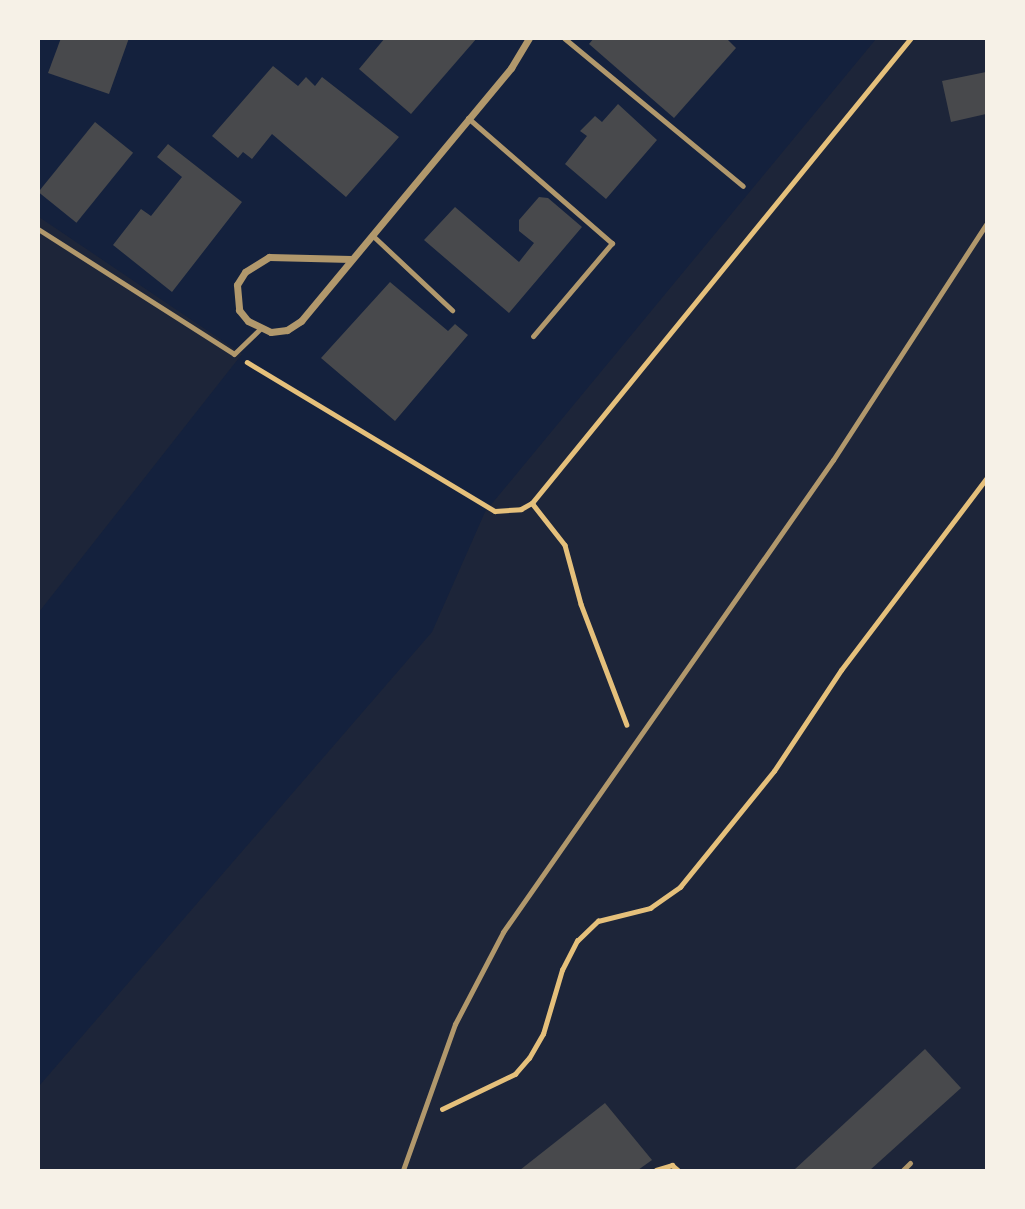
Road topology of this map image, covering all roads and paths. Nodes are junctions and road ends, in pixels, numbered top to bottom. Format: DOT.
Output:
graph roads {
  1 [pos="529,38"];
  2 [pos="564,38"];
  3 [pos="911,38"];
  4 [pos="468,118"];
  5 [pos="743,186"];
  6 [pos="986,224"];
  7 [pos="38,229"];
  8 [pos="372,235"];
  9 [pos="351,259"];
  10 [pos="452,310"];
  11 [pos="260,329"];
  12 [pos="533,336"];
  13 [pos="234,354"];
  14 [pos="986,479"];
  15 [pos="532,503"];
  16 [pos="633,744"];
  17 [pos="421,1119"];
  18 [pos="910,1164"];
  19 [pos="402,1171"];
  20 [pos="656,1171"];
  21 [pos="678,1171"];
  22 [pos="903,1171"];
  1 -- 4 [label="street"];
  2 -- 5 [label="lane"];
  3 -- 15 [label="path"];
  4 -- 8 [label="street"];
  4 -- 12 [label="lane"];
  6 -- 16 [label="lane"];
  7 -- 13 [label="lane"];
  8 -- 9 [label="street"];
  8 -- 10 [label="lane"];
  9 -- 11 [label="street"];
  9 -- 11 [label="street"];
  11 -- 13 [label="lane"];
  13 -- 15 [label="path"];
  14 -- 17 [label="path"];
  15 -- 16 [label="path"];
  16 -- 17 [label="lane"];
  17 -- 19 [label="lane"];
  18 -- 22 [label="lane"];
  20 -- 21 [label="path"];
}
